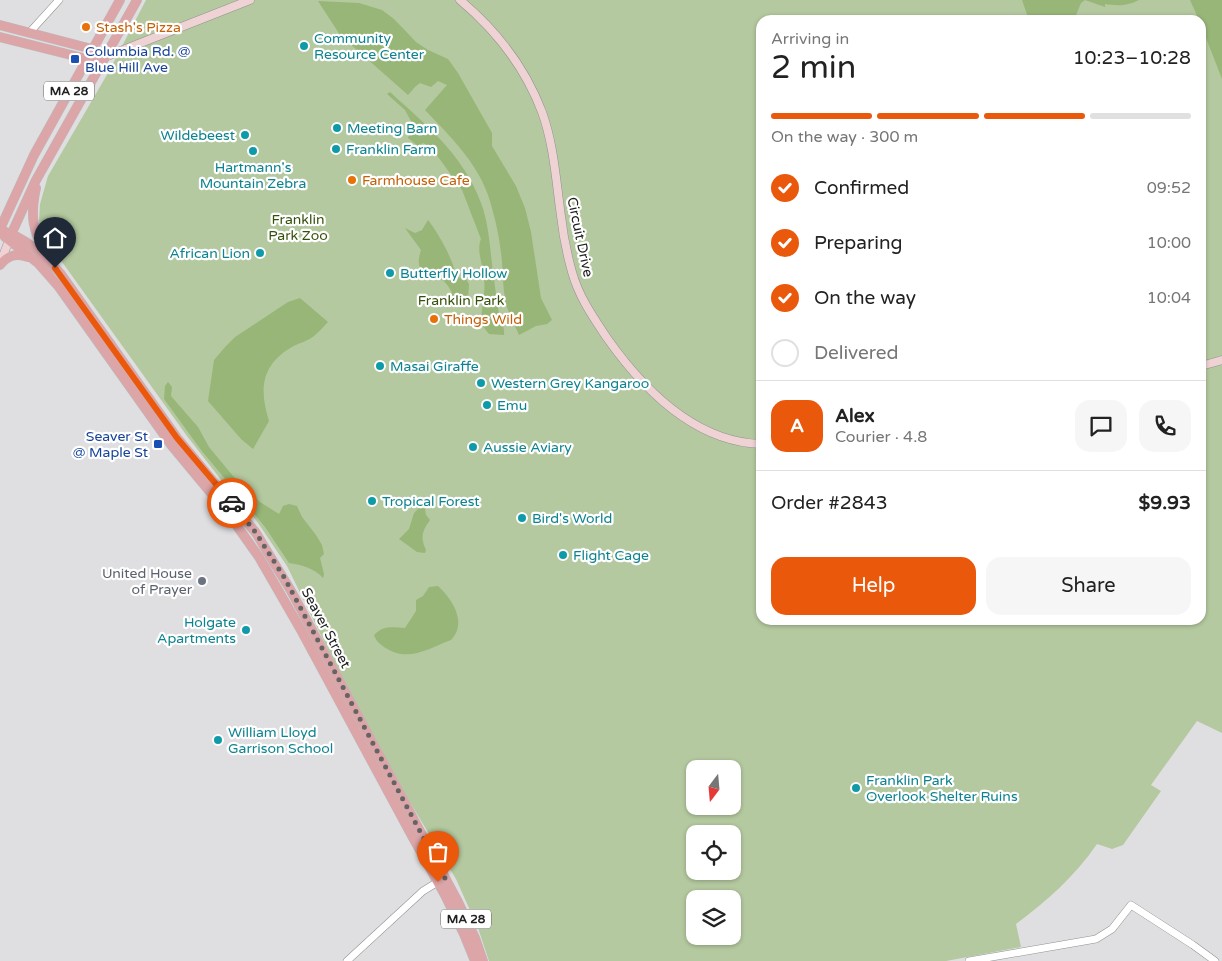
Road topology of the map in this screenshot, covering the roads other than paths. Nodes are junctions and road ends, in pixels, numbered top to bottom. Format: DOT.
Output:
graph roads {
  1 [pos="59,0"];
  2 [pos="120,0"];
  3 [pos="137,0"];
  4 [pos="250,0"];
  5 [pos="460,0"];
  6 [pos="0,25"];
  7 [pos="29,33"];
  8 [pos="0,37"];
  9 [pos="92,49"];
  10 [pos="105,57"];
  11 [pos="87,59"];
  12 [pos="42,168"];
  13 [pos="0,230"];
  14 [pos="10,237"];
  15 [pos="33,259"];
  16 [pos="0,265"];
  17 [pos="60,273"];
  18 [pos="1222,360"];
  19 [pos="1206,365"];
  20 [pos="756,443"];
  21 [pos="441,880"];
  22 [pos="347,961"];
  23 [pos="475,961"];
  24 [pos="483,961"];
  25 [pos="970,961"];
  26 [pos="1215,961"];
  1 -- 7 [label="street"];
  2 -- 9 [label="main road, MA 28"];
  3 -- 10 [label="main road, MA 28"];
  4 -- 10 [label="main road"];
  5 -- 20 [label="main road, Circuit Drive"];
  6 -- 7 [label="main road"];
  7 -- 9 [label="main road"];
  8 -- 11 [label="main road"];
  9 -- 10 [label="main road"];
  9 -- 11 [label="main road, MA 28"];
  10 -- 11 [label="main road"];
  10 -- 12 [label="main road, MA 28"];
  11 -- 13 [label="main road, MA 28"];
  12 -- 14 [label="main road"];
  12 -- 17 [label="main road, MA 28"];
  13 -- 14 [label="main road, Seaver Street / MA 28"];
  14 -- 15 [label="main road, Seaver Street / MA 28"];
  14 -- 16 [label="main road"];
  14 -- 17 [label="main road, Seaver Street"];
  15 -- 16 [label="main road"];
  15 -- 21 [label="main road, Seaver Street / MA 28"];
  17 -- 21 [label="main road, Seaver Street / MA 28"];
  18 -- 19 [label="main road"];
  21 -- 22 [label="street"];
  21 -- 23 [label="main road, Seaver Street / MA 28"];
  21 -- 24 [label="main road, Seaver Street / MA 28"];
  25 -- 26 [label="street"];
}
